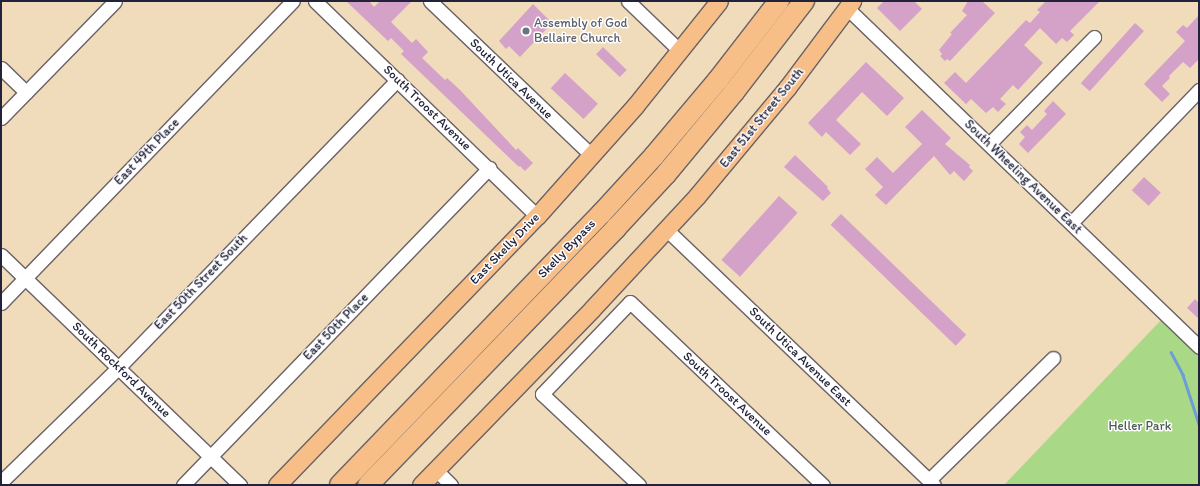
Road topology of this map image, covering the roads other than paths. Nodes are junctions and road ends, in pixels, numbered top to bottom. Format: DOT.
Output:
graph roads {
  1 [pos="115,1"];
  2 [pos="293,1"];
  3 [pos="315,1"];
  4 [pos="430,1"];
  5 [pos="628,1"];
  6 [pos="719,1"];
  7 [pos="779,1"];
  8 [pos="804,1"];
  9 [pos="849,4"];
  10 [pos="1094,37"];
  11 [pos="680,51"];
  12 [pos="1,68"];
  13 [pos="397,80"];
  14 [pos="1199,90"];
  15 [pos="26,92"];
  16 [pos="1,118"];
  17 [pos="989,144"];
  18 [pos="592,156"];
  19 [pos="489,168"];
  20 [pos="537,216"];
  21 [pos="1071,224"];
  22 [pos="666,230"];
  23 [pos="1,255"];
  24 [pos="25,278"];
  25 [pos="1,303"];
  26 [pos="1199,347"];
  27 [pos="1053,358"];
  28 [pos="119,367"];
  29 [pos="211,457"];
  30 [pos="436,470"];
  31 [pos="1,482"];
  32 [pos="932,483"];
  33 [pos="183,485"];
  34 [pos="240,485"];
  35 [pos="277,485"];
  36 [pos="340,485"];
  37 [pos="368,485"];
  38 [pos="421,485"];
  39 [pos="451,485"];
  40 [pos="639,485"];
  41 [pos="823,485"];
  1 -- 15 [label="street"];
  2 -- 24 [label="street, East 49th Place"];
  3 -- 13 [label="street, South Troost Avenue"];
  4 -- 18 [label="street, South Utica Avenue"];
  5 -- 11 [label="street"];
  6 -- 11 [label="main road, East Skelly Drive"];
  7 -- 36 [label="highway, Skelly Bypass"];
  8 -- 37 [label="highway, Skelly Bypass"];
  9 -- 17 [label="street, South Wheeling Avenue East"];
  9 -- 22 [label="main road, East 51st Street South"];
  10 -- 17 [label="street"];
  11 -- 18 [label="main road, East Skelly Drive"];
  12 -- 15 [label="street"];
  13 -- 19 [label="street, South Troost Avenue"];
  13 -- 28 [label="street, East 50th Street South"];
  14 -- 21 [label="street"];
  15 -- 16 [label="street"];
  17 -- 21 [label="street, South Wheeling Avenue East"];
  18 -- 20 [label="main road, East Skelly Drive"];
  19 -- 20 [label="street, South Troost Avenue"];
  19 -- 29 [label="street, East 50th Place"];
  20 -- 35 [label="main road, East Skelly Drive"];
  21 -- 26 [label="street, South Wheeling Avenue East"];
  22 -- 30 [label="main road"];
  22 -- 32 [label="street, South Utica Avenue East"];
  23 -- 24 [label="street, South Rockford Avenue"];
  24 -- 25 [label="street, East 49th Place"];
  24 -- 28 [label="street, South Rockford Avenue"];
  27 -- 32 [label="street"];
  28 -- 29 [label="street, South Rockford Avenue"];
  28 -- 31 [label="street, East 50th Street South"];
  29 -- 33 [label="street, East 50th Place"];
  29 -- 34 [label="street, South Rockford Avenue"];
  30 -- 38 [label="main road"];
  30 -- 39 [label="street"];
  40 -- 41 [label="street, South Troost Avenue"];
}
